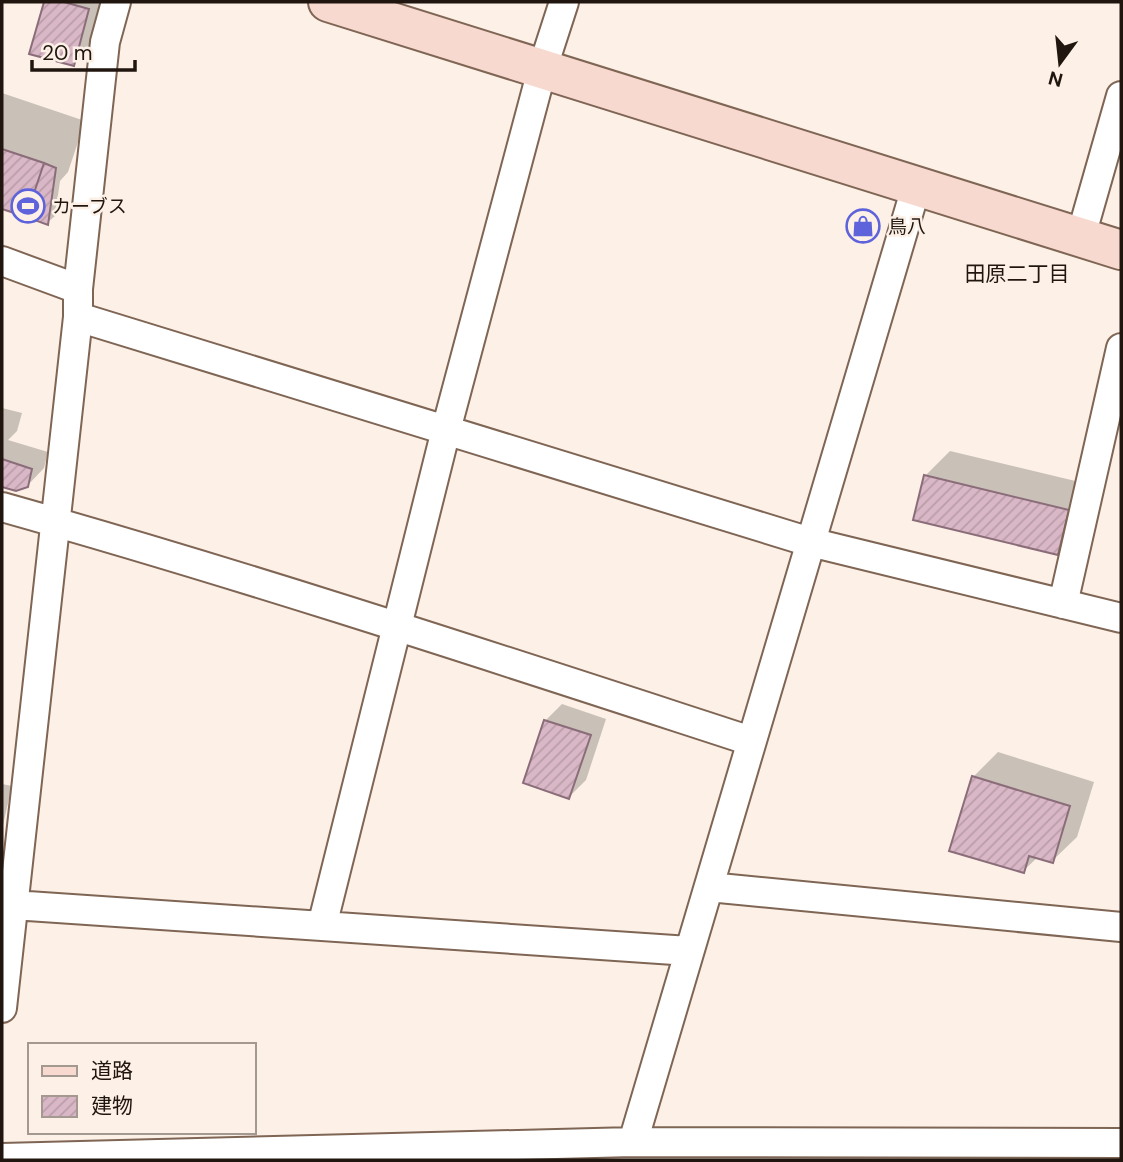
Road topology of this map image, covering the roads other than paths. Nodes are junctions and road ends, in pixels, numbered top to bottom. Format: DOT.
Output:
graph roads {
  1 [pos="116,2"];
  2 [pos="328,2"];
  3 [pos="564,2"];
  4 [pos="542,70"];
  5 [pos="1121,96"];
  6 [pos="914,185"];
  7 [pos="1081,236"];
  8 [pos="1121,250"];
  9 [pos="2,261"];
  10 [pos="78,289"];
  11 [pos="78,317"];
  12 [pos="1121,348"];
  13 [pos="446,430"];
  14 [pos="2,507"];
  15 [pos="54,522"];
  16 [pos="810,542"];
  17 [pos="1063,604"];
  18 [pos="1121,618"];
  19 [pos="397,626"];
  20 [pos="751,741"];
  21 [pos="709,887"];
  22 [pos="13,905"];
  23 [pos="322,926"];
  24 [pos="1121,927"];
  25 [pos="690,951"];
  26 [pos="2,1008"];
  27 [pos="633,1142"];
  28 [pos="1121,1143"];
  29 [pos="2,1158"];
  1 -- 10 [label="street"];
  2 -- 4 [label="street"];
  3 -- 4 [label="street"];
  4 -- 6 [label="street"];
  4 -- 13 [label="street"];
  5 -- 7 [label="street"];
  6 -- 7 [label="street"];
  6 -- 16 [label="street"];
  7 -- 8 [label="street"];
  9 -- 10 [label="street"];
  10 -- 11 [label="street"];
  11 -- 13 [label="street"];
  11 -- 15 [label="street"];
  12 -- 17 [label="street"];
  13 -- 16 [label="street"];
  13 -- 19 [label="street"];
  14 -- 15 [label="street"];
  15 -- 19 [label="street"];
  15 -- 22 [label="street"];
  16 -- 17 [label="street"];
  16 -- 20 [label="street"];
  17 -- 18 [label="street"];
  19 -- 20 [label="street"];
  19 -- 23 [label="street"];
  20 -- 21 [label="street"];
  21 -- 24 [label="street"];
  21 -- 25 [label="street"];
  22 -- 23 [label="street"];
  22 -- 26 [label="street"];
  23 -- 25 [label="street"];
  25 -- 27 [label="street"];
  27 -- 28 [label="street"];
  27 -- 29 [label="street"];
}
